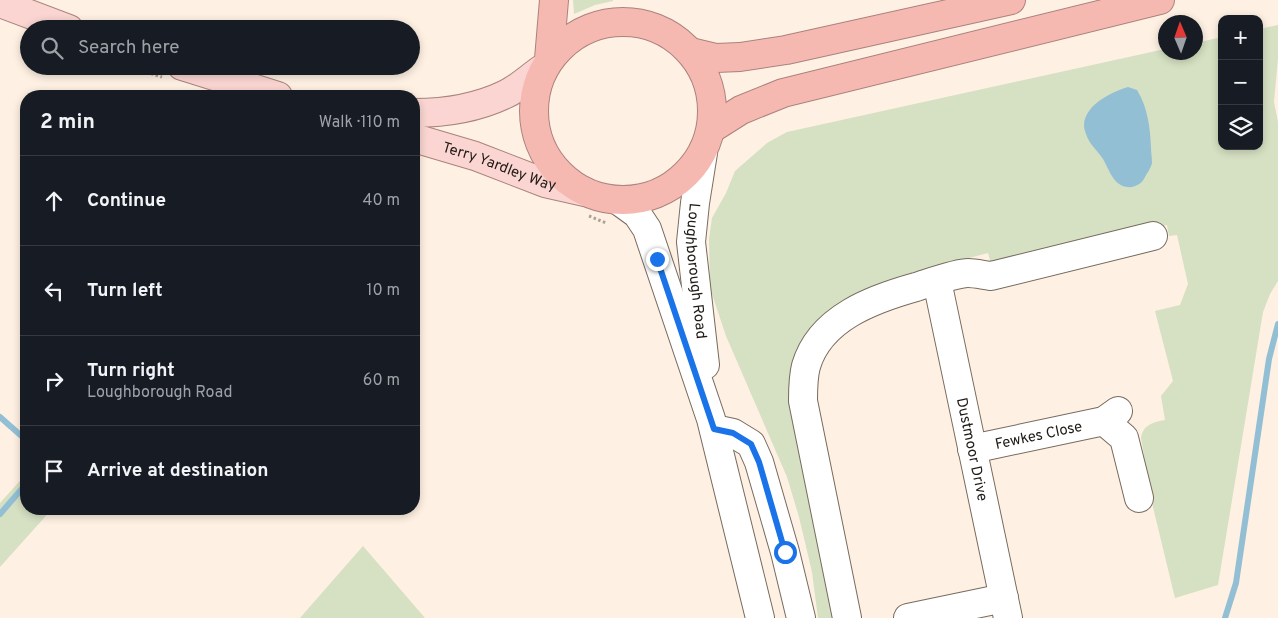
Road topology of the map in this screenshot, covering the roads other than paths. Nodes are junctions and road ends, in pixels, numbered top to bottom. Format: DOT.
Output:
graph roads {
  1 [pos="554,0"];
  2 [pos="633,0"];
  3 [pos="1011,0"];
  4 [pos="1160,0"];
  5 [pos="0,2"];
  6 [pos="46,20"];
  7 [pos="650,25"];
  8 [pos="691,52"];
  9 [pos="545,64"];
  10 [pos="211,75"];
  11 [pos="259,90"];
  12 [pos="420,113"];
  13 [pos="420,140"];
  14 [pos="707,141"];
  15 [pos="585,204"];
  16 [pos="616,213"];
  17 [pos="1153,236"];
  18 [pos="937,281"];
  19 [pos="713,424"];
  20 [pos="972,449"];
  21 [pos="1139,498"];
  22 [pos="1006,608"];
  23 [pos="760,618"];
  24 [pos="800,618"];
  25 [pos="847,618"];
  26 [pos="908,618"];
  1 -- 9 [label="highway"];
  2 -- 7 [label="highway"];
  3 -- 8 [label="highway"];
  4 -- 14 [label="highway"];
  5 -- 6 [label="main road"];
  7 -- 8 [label="highway"];
  7 -- 9 [label="highway"];
  8 -- 14 [label="highway"];
  9 -- 12 [label="main road"];
  9 -- 15 [label="highway"];
  10 -- 11 [label="main road"];
  13 -- 15 [label="main road, Terry Yardley Way"];
  14 -- 16 [label="highway"];
  14 -- 19 [label="street, Loughborough Road"];
  15 -- 16 [label="highway"];
  16 -- 19 [label="street, Loughborough Road"];
  17 -- 18 [label="street"];
  18 -- 20 [label="street, Dustmoor Drive"];
  18 -- 25 [label="street"];
  19 -- 23 [label="street, Loughborough Road"];
  19 -- 24 [label="street"];
  20 -- 21 [label="street, Fewkes Close"];
  20 -- 22 [label="street, Dustmoor Drive"];
  22 -- 26 [label="street"];
}
